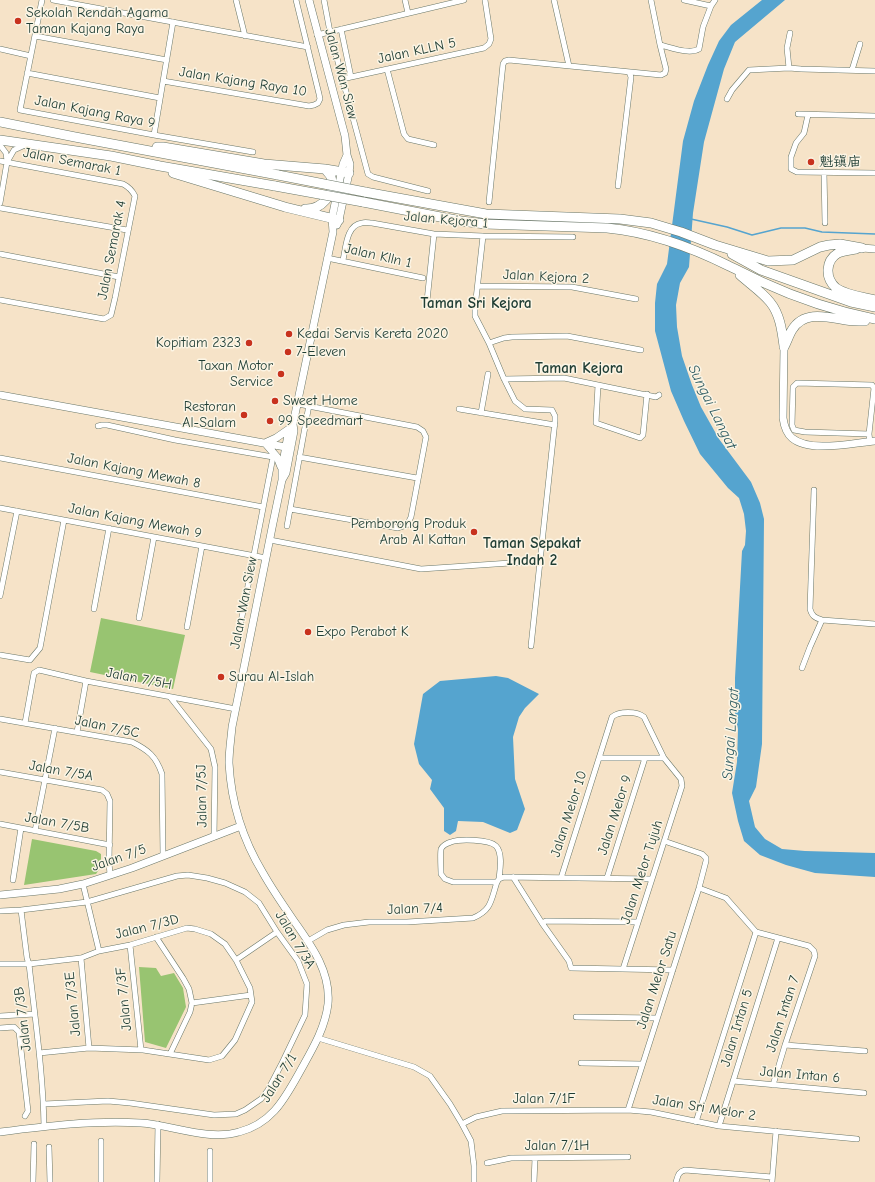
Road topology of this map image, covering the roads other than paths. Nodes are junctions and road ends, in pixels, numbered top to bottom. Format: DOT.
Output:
graph roads {
  1 [pos="42,0"];
  2 [pos="53,0"];
  3 [pos="236,0"];
  4 [pos="296,0"];
  5 [pos="308,0"];
  6 [pos="324,0"];
  7 [pos="405,0"];
  8 [pos="464,0"];
  9 [pos="485,0"];
  10 [pos="554,0"];
  11 [pos="651,0"];
  12 [pos="684,0"];
  13 [pos="715,0"];
  14 [pos="711,6"];
  15 [pos="408,13"];
  16 [pos="173,22"];
  17 [pos="341,29"];
  18 [pos="330,32"];
  19 [pos="790,33"];
  20 [pos="317,35"];
  21 [pos="35,36"];
  22 [pos="245,36"];
  23 [pos="860,44"];
  24 [pos="660,45"];
  25 [pos="308,47"];
  26 [pos="0,49"];
  27 [pos="31,56"];
  28 [pos="167,60"];
  29 [pos="569,66"];
  30 [pos="789,68"];
  31 [pos="387,69"];
  32 [pos="852,70"];
  33 [pos="875,71"];
  34 [pos="28,73"];
  35 [pos="630,75"];
  36 [pos="351,77"];
  37 [pos="342,79"];
  38 [pos="163,81"];
  39 [pos="160,98"];
  40 [pos="727,99"];
  41 [pos="798,114"];
  42 [pos="808,115"];
  43 [pos="875,116"];
  44 [pos="0,122"];
  45 [pos="154,135"];
  46 [pos="0,140"];
  47 [pos="28,144"];
  48 [pos="0,145"];
  49 [pos="434,145"];
  50 [pos="133,148"];
  51 [pos="253,152"];
  52 [pos="0,161"];
  53 [pos="8,162"];
  54 [pos="141,163"];
  55 [pos="325,169"];
  56 [pos="824,172"];
  57 [pos="346,173"];
  58 [pos="875,173"];
  59 [pos="618,186"];
  60 [pos="428,191"];
  61 [pos="134,196"];
  62 [pos="489,202"];
  63 [pos="0,203"];
  64 [pos="285,207"];
  65 [pos="0,208"];
  66 [pos="336,219"];
  67 [pos="825,223"];
  68 [pos="128,230"];
  69 [pos="434,234"];
  70 [pos="483,236"];
  71 [pos="574,237"];
  72 [pos="716,245"];
  73 [pos="862,248"];
  74 [pos="875,249"];
  75 [pos="0,254"];
  76 [pos="327,258"];
  77 [pos="343,260"];
  78 [pos="728,266"];
  79 [pos="119,277"];
  80 [pos="423,278"];
  81 [pos="478,286"];
  82 [pos="636,298"];
  83 [pos="0,300"];
  84 [pos="875,300"];
  85 [pos="427,301"];
  86 [pos="875,307"];
  87 [pos="875,319"];
  88 [pos="488,343"];
  89 [pos="784,347"];
  90 [pos="640,350"];
  91 [pos="488,374"];
  92 [pos="504,379"];
  93 [pos="598,385"];
  94 [pos="647,394"];
  95 [pos="0,395"];
  96 [pos="659,395"];
  97 [pos="298,404"];
  98 [pos="309,405"];
  99 [pos="459,409"];
  100 [pos="481,413"];
  101 [pos="555,425"];
  102 [pos="98,426"];
  103 [pos="291,427"];
  104 [pos="869,434"];
  105 [pos="873,441"];
  106 [pos="264,443"];
  107 [pos="288,447"];
  108 [pos="299,457"];
  109 [pos="0,458"];
  110 [pos="282,468"];
  111 [pos="418,478"];
  112 [pos="282,480"];
  113 [pos="814,490"];
  114 [pos="263,507"];
  115 [pos="0,508"];
  116 [pos="290,509"];
  117 [pos="17,511"];
  118 [pos="64,520"];
  119 [pos="286,526"];
  120 [pos="109,528"];
  121 [pos="154,537"];
  122 [pos="270,540"];
  123 [pos="202,546"];
  124 [pos="254,556"];
  125 [pos="266,558"];
  126 [pos="540,561"];
  127 [pos="0,596"];
  128 [pos="94,609"];
  129 [pos="139,618"];
  130 [pos="822,620"];
  131 [pos="875,624"];
  132 [pos="187,627"];
  133 [pos="238,637"];
  134 [pos="531,646"];
  135 [pos="0,655"];
  136 [pos="802,668"];
  137 [pos="86,681"];
  138 [pos="170,698"];
  139 [pos="236,709"];
  140 [pos="0,719"];
  141 [pos="25,723"];
  142 [pos="55,728"];
  143 [pos="77,732"];
  144 [pos="600,758"];
  145 [pos="645,758"];
  146 [pos="664,758"];
  147 [pos="0,772"];
  148 [pos="45,780"];
  149 [pos="0,824"];
  150 [pos="241,826"];
  151 [pos="21,828"];
  152 [pos="34,831"];
  153 [pos="214,837"];
  154 [pos="664,841"];
  155 [pos="110,844"];
  156 [pos="162,856"];
  157 [pos="110,875"];
  158 [pos="513,878"];
  159 [pos="561,878"];
  160 [pos="607,878"];
  161 [pos="500,879"];
  162 [pos="652,879"];
  163 [pos="13,880"];
  164 [pos="83,884"];
  165 [pos="699,888"];
  166 [pos="0,895"];
  167 [pos="87,902"];
  168 [pos="21,910"];
  169 [pos="0,911"];
  170 [pos="638,922"];
  171 [pos="542,923"];
  172 [pos="277,932"];
  173 [pos="756,932"];
  174 [pos="156,937"];
  175 [pos="778,938"];
  176 [pos="308,941"];
  177 [pos="130,945"];
  178 [pos="99,951"];
  179 [pos="80,958"];
  180 [pos="236,960"];
  181 [pos="0,964"];
  182 [pos="29,964"];
  183 [pos="624,969"];
  184 [pos="672,970"];
  185 [pos="251,995"];
  186 [pos="192,1003"];
  187 [pos="34,1014"];
  188 [pos="0,1016"];
  189 [pos="576,1017"];
  190 [pos="657,1018"];
  191 [pos="0,1028"];
  192 [pos="318,1038"];
  193 [pos="785,1045"];
  194 [pos="89,1048"];
  195 [pos="141,1050"];
  196 [pos="865,1051"];
  197 [pos="39,1053"];
  198 [pos="170,1054"];
  199 [pos="581,1063"];
  200 [pos="642,1064"];
  201 [pos="734,1081"];
  202 [pos="773,1085"];
  203 [pos="864,1093"];
  204 [pos="44,1104"];
  205 [pos="628,1110"];
  206 [pos="25,1116"];
  207 [pos="696,1122"];
  208 [pos="158,1124"];
  209 [pos="462,1124"];
  210 [pos="44,1126"];
  211 [pos="719,1126"];
  212 [pos="776,1131"];
  213 [pos="0,1132"];
  214 [pos="857,1139"];
  215 [pos="101,1141"];
  216 [pos="34,1144"];
  217 [pos="49,1147"];
  218 [pos="210,1151"];
  219 [pos="628,1157"];
  220 [pos="535,1158"];
  221 [pos="487,1163"];
  222 [pos="772,1179"];
  223 [pos="33,1182"];
  224 [pos="50,1182"];
  225 [pos="101,1182"];
  226 [pos="157,1182"];
  227 [pos="210,1182"];
  228 [pos="474,1182"];
  229 [pos="534,1182"];
  230 [pos="676,1182"];
  1 -- 21 [label="street, Jalan Kajang Raya 9"];
  2 -- 16 [label="street"];
  3 -- 22 [label="street"];
  4 -- 25 [label="street"];
  5 -- 20 [label="street, Jalan Wan Siew"];
  6 -- 18 [label="street"];
  7 -- 15 [label="street"];
  8 -- 15 [label="street"];
  9 -- 31 [label="street, Jalan KLLN 5"];
  10 -- 29 [label="street"];
  11 -- 24 [label="street"];
  12 -- 14 [label="street"];
  13 -- 14 [label="street"];
  14 -- 24 [label="street"];
  15 -- 17 [label="street"];
  16 -- 22 [label="street"];
  16 -- 28 [label="street"];
  17 -- 18 [label="street"];
  17 -- 36 [label="street"];
  18 -- 20 [label="street"];
  18 -- 37 [label="street"];
  19 -- 30 [label="street"];
  20 -- 57 [label="street, Jalan Wan Siew"];
  21 -- 27 [label="street, Jalan Kajang Raya 9"];
  21 -- 28 [label="street"];
  22 -- 25 [label="street"];
  23 -- 32 [label="street"];
  24 -- 35 [label="street"];
  25 -- 38 [label="street, Jalan Kajang Raya 10"];
  26 -- 27 [label="street"];
  27 -- 34 [label="street, Jalan Kajang Raya 9"];
  28 -- 38 [label="street"];
  29 -- 35 [label="street"];
  29 -- 62 [label="street"];
  30 -- 32 [label="street"];
  30 -- 40 [label="street"];
  31 -- 36 [label="street, Jalan KLLN 5"];
  31 -- 49 [label="street"];
  32 -- 33 [label="street"];
  34 -- 39 [label="street"];
  34 -- 45 [label="street, Jalan Kajang Raya 9"];
  35 -- 59 [label="street"];
  36 -- 37 [label="street, Jalan KLLN 5"];
  37 -- 60 [label="street"];
  38 -- 39 [label="street"];
  39 -- 45 [label="street"];
  41 -- 42 [label="street"];
  42 -- 43 [label="street"];
  42 -- 56 [label="street"];
  44 -- 50 [label="highway"];
  45 -- 51 [label="street, Jalan Kajang Raya 9"];
  46 -- 47 [label="highway"];
  47 -- 53 [label="street"];
  47 -- 54 [label="highway"];
  48 -- 53 [label="street"];
  50 -- 55 [label="highway"];
  50 -- 72 [label="highway, bridge"];
  52 -- 53 [label="street, Jalan Semarak 1"];
  53 -- 61 [label="street, Jalan Semarak 1"];
  53 -- 63 [label="street"];
  54 -- 64 [label="highway"];
  54 -- 78 [label="highway, bridge"];
  55 -- 57 [label="highway"];
  55 -- 64 [label="highway"];
  56 -- 58 [label="street"];
  56 -- 67 [label="street"];
  57 -- 66 [label="street, Jalan Wan Siew"];
  61 -- 68 [label="street, Jalan Semarak 4"];
  64 -- 66 [label="highway"];
  65 -- 68 [label="street"];
  66 -- 76 [label="street, Jalan Wan Siew"];
  68 -- 79 [label="street, Jalan Semarak 4"];
  69 -- 70 [label="street, Jalan Kejora 1"];
  69 -- 77 [label="street, Jalan Kejora 1"];
  69 -- 85 [label="street"];
  70 -- 71 [label="street, Jalan Kejora 1"];
  70 -- 81 [label="street"];
  72 -- 73 [label="highway"];
  72 -- 86 [label="highway"];
  73 -- 74 [label="street"];
  73 -- 84 [label="highway"];
  75 -- 79 [label="street"];
  76 -- 77 [label="street, Jalan Klln 1"];
  76 -- 97 [label="street, Jalan Wan Siew"];
  77 -- 80 [label="street, Jalan Klln 1"];
  78 -- 87 [label="highway"];
  78 -- 89 [label="highway"];
  79 -- 83 [label="street, Jalan Semarak 4"];
  81 -- 82 [label="street, Jalan Kejora 2"];
  81 -- 88 [label="street"];
  87 -- 89 [label="highway"];
  88 -- 90 [label="street"];
  88 -- 92 [label="street"];
  89 -- 105 [label="street"];
  91 -- 100 [label="street"];
  92 -- 93 [label="street"];
  92 -- 101 [label="street"];
  93 -- 94 [label="street"];
  93 -- 94 [label="street"];
  94 -- 96 [label="street"];
  95 -- 106 [label="street"];
  97 -- 98 [label="street"];
  97 -- 103 [label="street, Jalan Wan Siew"];
  98 -- 108 [label="street"];
  98 -- 111 [label="street"];
  99 -- 100 [label="street"];
  100 -- 101 [label="street"];
  101 -- 126 [label="street"];
  102 -- 114 [label="street"];
  103 -- 106 [label="street"];
  103 -- 107 [label="street, Jalan Wan Siew"];
  104 -- 104 [label="street"];
  104 -- 105 [label="street"];
  106 -- 107 [label="street"];
  106 -- 110 [label="street"];
  107 -- 110 [label="street, Jalan Wan Siew"];
  107 -- 112 [label="street, Jalan Wan Siew"];
  108 -- 111 [label="street"];
  108 -- 116 [label="street"];
  109 -- 114 [label="street, Jalan Kajang Mewah 8"];
  110 -- 112 [label="street, Jalan Wan Siew"];
  111 -- 116 [label="street"];
  112 -- 122 [label="street, Jalan Wan Siew"];
  113 -- 130 [label="street"];
  114 -- 124 [label="street"];
  115 -- 117 [label="street, Jalan Kajang Mewah 9"];
  116 -- 119 [label="street"];
  117 -- 118 [label="street, Jalan Kajang Mewah 9"];
  117 -- 127 [label="street"];
  118 -- 120 [label="street, Jalan Kajang Mewah 9"];
  118 -- 135 [label="street"];
  120 -- 121 [label="street, Jalan Kajang Mewah 9"];
  120 -- 128 [label="street"];
  121 -- 123 [label="street, Jalan Kajang Mewah 9"];
  121 -- 129 [label="street"];
  122 -- 125 [label="street, Jalan Wan Siew"];
  122 -- 126 [label="street"];
  123 -- 124 [label="street, Jalan Kajang Mewah 9"];
  123 -- 132 [label="street"];
  124 -- 125 [label="street, Jalan Kajang Mewah 9"];
  124 -- 133 [label="street"];
  125 -- 139 [label="street, Jalan Wan Siew"];
  126 -- 134 [label="street"];
  130 -- 131 [label="street"];
  130 -- 136 [label="street"];
  137 -- 138 [label="street, Jalan 7/5H"];
  137 -- 141 [label="street, Jalan 7/5H"];
  137 -- 143 [label="street"];
  138 -- 139 [label="street, Jalan 7/5H"];
  138 -- 153 [label="street, Jalan 7/5J"];
  139 -- 150 [label="street, Jalan Wan Siew"];
  140 -- 141 [label="street, Jalan 7/5C"];
  141 -- 142 [label="street, Jalan 7/5C"];
  142 -- 143 [label="street, Jalan 7/5C"];
  142 -- 148 [label="street"];
  143 -- 156 [label="street, Jalan 7/5C"];
  144 -- 145 [label="street"];
  144 -- 146 [label="street, Jalan Melor 10"];
  144 -- 159 [label="street, Jalan Melor 10"];
  145 -- 146 [label="street"];
  145 -- 160 [label="street, Jalan Melor 9"];
  146 -- 154 [label="street, Jalan Melor Tujuh"];
  147 -- 148 [label="street, Jalan 7/5A"];
  148 -- 152 [label="street"];
  148 -- 155 [label="street, Jalan 7/5A"];
  149 -- 151 [label="street, Jalan 7/5B"];
  150 -- 153 [label="street, Jalan 7/5"];
  150 -- 176 [label="street, Jalan 7/1"];
  151 -- 152 [label="street, Jalan 7/5B"];
  151 -- 163 [label="street"];
  152 -- 155 [label="street, Jalan 7/5B"];
  153 -- 156 [label="street, Jalan 7/5"];
  154 -- 162 [label="street, Jalan Melor Tujuh"];
  154 -- 165 [label="street, Jalan Melor Satu"];
  155 -- 157 [label="street, Jalan 7/5A"];
  156 -- 157 [label="street, Jalan 7/5"];
  157 -- 164 [label="street, Jalan 7/5"];
  158 -- 159 [label="street"];
  158 -- 161 [label="street"];
  158 -- 171 [label="street"];
  159 -- 160 [label="street"];
  160 -- 162 [label="street"];
  161 -- 161 [label="street"];
  161 -- 176 [label="street, Jalan 7/4"];
  162 -- 170 [label="street, Jalan Melor Tujuh"];
  164 -- 166 [label="street, Jalan 7/5"];
  164 -- 167 [label="street"];
  165 -- 173 [label="street"];
  165 -- 184 [label="street, Jalan Melor Satu"];
  167 -- 168 [label="street, Jalan 7/3A"];
  167 -- 172 [label="street, Jalan 7/3A"];
  167 -- 178 [label="street"];
  168 -- 169 [label="street, Jalan 7/3A"];
  168 -- 182 [label="street, Jalan 7/3B"];
  170 -- 171 [label="street"];
  170 -- 183 [label="street, Jalan Melor Tujuh"];
  171 -- 183 [label="street"];
  172 -- 180 [label="street"];
  172 -- 204 [label="street, Jalan 7/3A"];
  173 -- 175 [label="street"];
  173 -- 207 [label="street"];
  174 -- 177 [label="street, Jalan 7/3D"];
  174 -- 180 [label="street, Jalan 7/3D"];
  174 -- 186 [label="street"];
  175 -- 193 [label="street, Jalan Intan 7"];
  175 -- 201 [label="street, Jalan Intan 5"];
  176 -- 192 [label="street, Jalan 7/1"];
  177 -- 178 [label="street, Jalan 7/3D"];
  177 -- 195 [label="street, Jalan 7/3F"];
  178 -- 179 [label="street, Jalan 7/3D"];
  179 -- 182 [label="street, Jalan 7/3D"];
  179 -- 194 [label="street, Jalan 7/3E"];
  180 -- 185 [label="street, Jalan 7/3D"];
  181 -- 182 [label="street, Jalan 7/3D"];
  182 -- 187 [label="street, Jalan 7/3B"];
  183 -- 184 [label="street"];
  184 -- 190 [label="street, Jalan Melor Satu"];
  185 -- 186 [label="street"];
  185 -- 198 [label="street"];
  186 -- 198 [label="street"];
  187 -- 188 [label="street"];
  187 -- 197 [label="street, Jalan 7/3B"];
  189 -- 190 [label="street"];
  190 -- 200 [label="street, Jalan Melor Satu"];
  191 -- 206 [label="street"];
  192 -- 208 [label="street, Jalan 7/1"];
  192 -- 209 [label="street"];
  193 -- 196 [label="street"];
  193 -- 202 [label="street, Jalan Intan 7"];
  194 -- 195 [label="street"];
  194 -- 197 [label="street"];
  195 -- 198 [label="street"];
  197 -- 204 [label="street, Jalan 7/3B"];
  199 -- 200 [label="street"];
  200 -- 205 [label="street, Jalan Melor Satu"];
  201 -- 202 [label="street, Jalan Intan 6"];
  201 -- 211 [label="street, Jalan Intan 5"];
  202 -- 203 [label="street, Jalan Intan 6"];
  204 -- 210 [label="street, Jalan 7/3B"];
  205 -- 207 [label="street, Jalan Sri Melor 2"];
  205 -- 209 [label="street, Jalan 7/1F"];
  207 -- 211 [label="street, Jalan Sri Melor 2"];
  208 -- 210 [label="street, Jalan 7/1"];
  208 -- 226 [label="street"];
  209 -- 228 [label="street"];
  210 -- 213 [label="street, Jalan 7/1"];
  211 -- 212 [label="street, Jalan Sri Melor 2"];
  212 -- 214 [label="street, Jalan Sri Melor 2"];
  212 -- 222 [label="street"];
  215 -- 225 [label="street"];
  216 -- 223 [label="street"];
  217 -- 224 [label="street"];
  218 -- 227 [label="street"];
  219 -- 220 [label="street, Jalan 7/1H"];
  220 -- 221 [label="street, Jalan 7/1H"];
  220 -- 229 [label="street"];
  222 -- 230 [label="street"];
}
